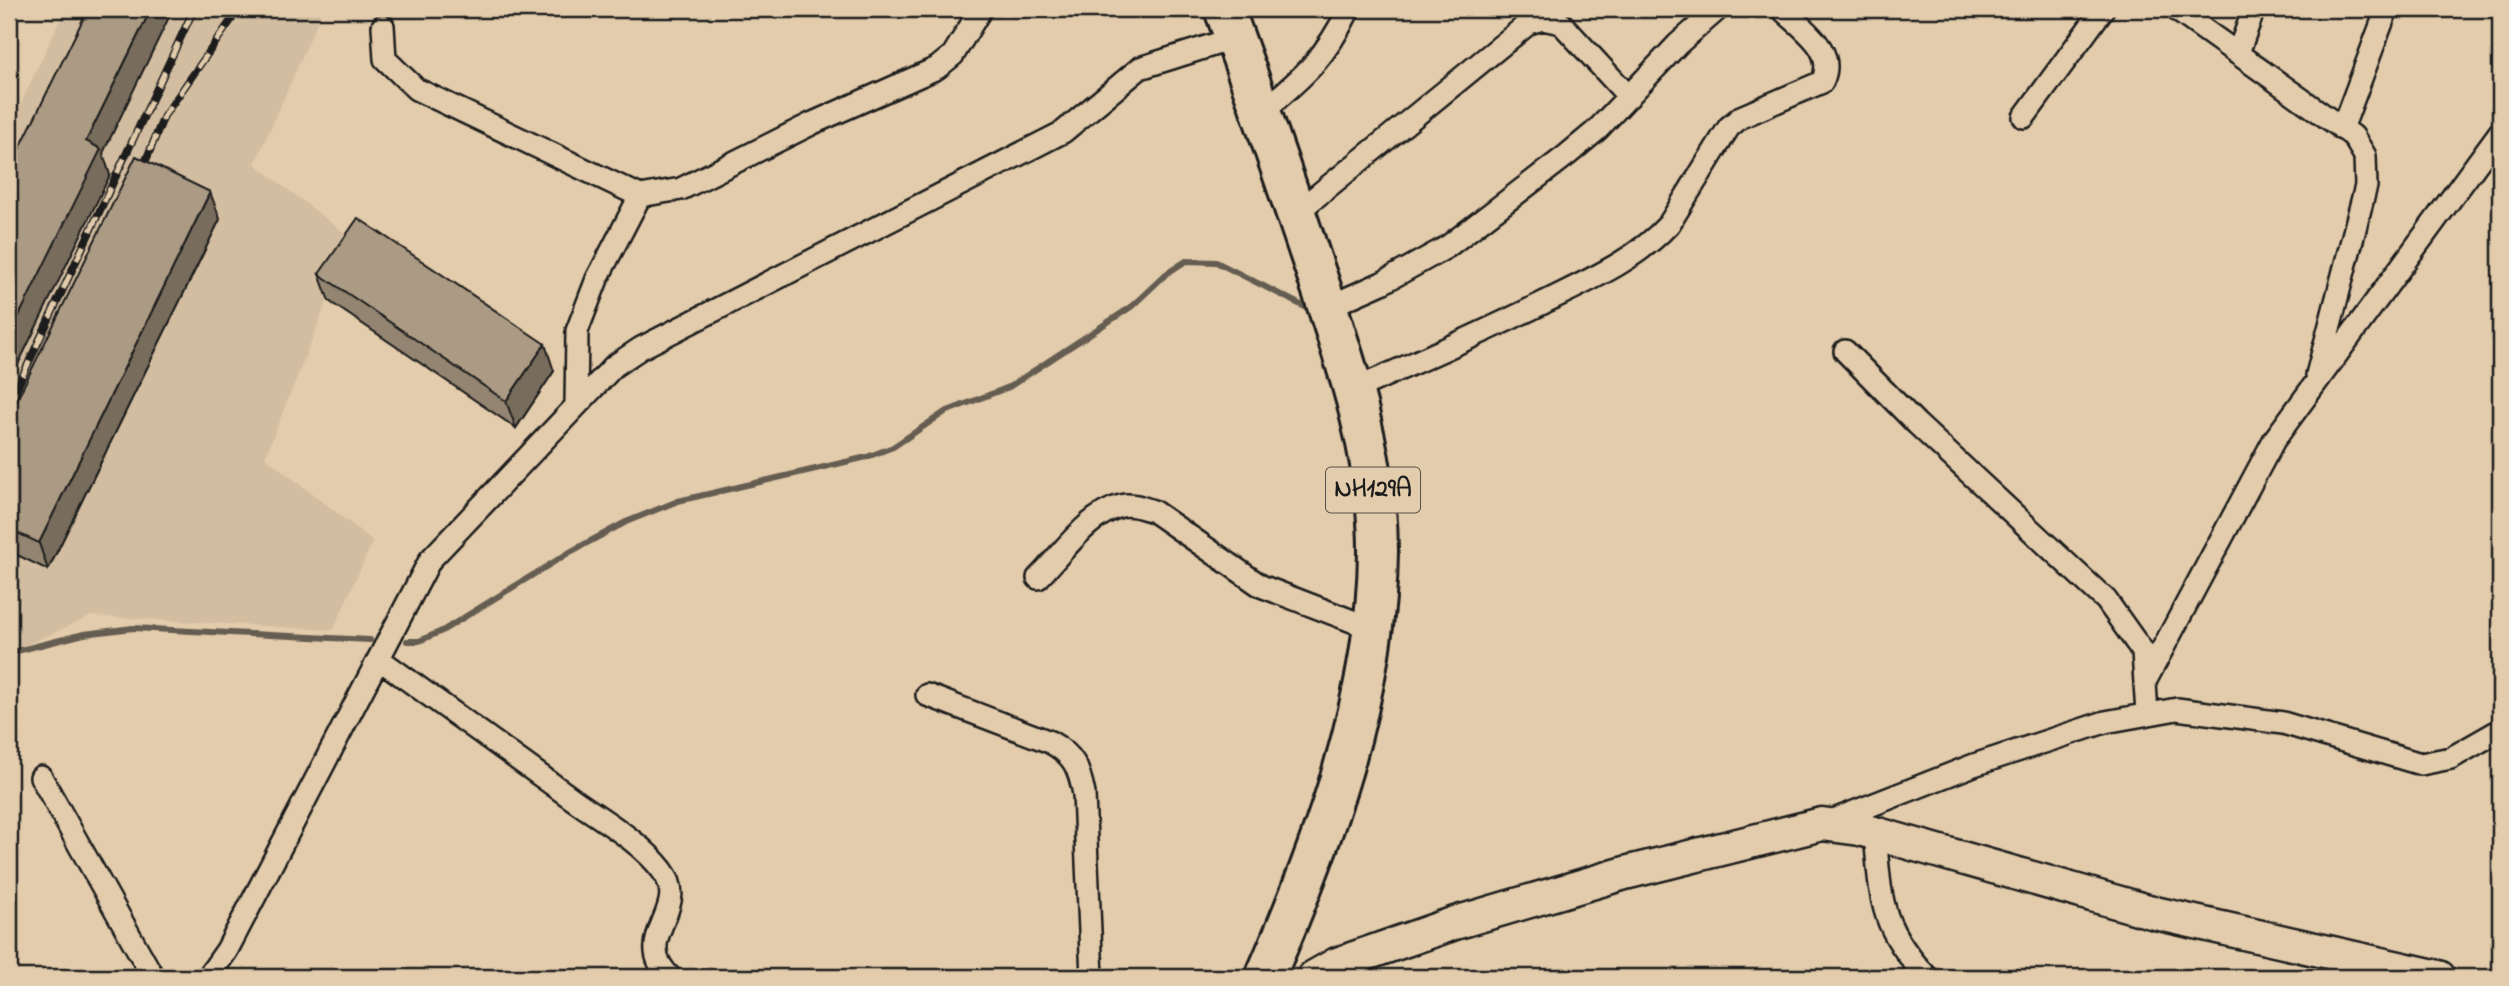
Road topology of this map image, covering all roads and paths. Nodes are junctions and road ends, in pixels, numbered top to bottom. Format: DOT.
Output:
graph roads {
  1 [pos="981,9"];
  2 [pos="1349,9"];
  3 [pos="1718,9"];
  4 [pos="1782,9"];
  5 [pos="2103,9"];
  6 [pos="2175,9"];
  7 [pos="2253,9"];
  8 [pos="2387,9"];
  9 [pos="1230,23"];
  10 [pos="383,26"];
  11 [pos="2238,53"];
  12 [pos="1629,97"];
  13 [pos="1262,112"];
  14 [pos="2024,117"];
  15 [pos="2343,129"];
  16 [pos="2500,132"];
  17 [pos="640,197"];
  18 [pos="1296,213"];
  19 [pos="1328,307"];
  20 [pos="1845,351"];
  21 [pos="2314,387"];
  22 [pos="1353,390"];
  23 [pos="576,405"];
  24 [pos="1038,578"];
  25 [pos="1373,629"];
  26 [pos="379,659"];
  27 [pos="2147,678"];
  28 [pos="927,695"];
  29 [pos="2147,714"];
  30 [pos="2500,730"];
  31 [pos="41,777"];
  32 [pos="1822,824"];
  33 [pos="1875,833"];
  34 [pos="2372,970"];
  35 [pos="153,977"];
  36 [pos="208,977"];
  37 [pos="670,977"];
  38 [pos="1091,977"];
  39 [pos="1265,977"];
  40 [pos="1314,977"];
  41 [pos="1927,977"];
  42 [pos="2439,977"];
  1 -- 17 [label="street"];
  2 -- 13 [label="street"];
  3 -- 12 [label="street"];
  4 -- 22 [label="street"];
  5 -- 14 [label="street"];
  6 -- 11 [label="street"];
  7 -- 11 [label="street"];
  8 -- 15 [label="street"];
  9 -- 13 [label="highway, NH129A"];
  9 -- 23 [label="street"];
  10 -- 17 [label="street"];
  11 -- 15 [label="street"];
  12 -- 18 [label="street"];
  12 -- 19 [label="street"];
  13 -- 18 [label="highway, NH129A"];
  15 -- 21 [label="street"];
  16 -- 21 [label="street"];
  17 -- 23 [label="street"];
  18 -- 19 [label="highway, NH129A"];
  19 -- 22 [label="highway, NH129A"];
  20 -- 27 [label="street"];
  21 -- 27 [label="street"];
  22 -- 25 [label="highway, NH129A"];
  23 -- 26 [label="street"];
  24 -- 25 [label="street"];
  25 -- 39 [label="highway, NH129A"];
  26 -- 36 [label="street"];
  26 -- 37 [label="street"];
  27 -- 29 [label="street"];
  28 -- 38 [label="street"];
  29 -- 30 [label="street"];
  29 -- 32 [label="street"];
  31 -- 35 [label="street"];
  32 -- 33 [label="street"];
  32 -- 40 [label="street"];
  33 -- 34 [label="street"];
  33 -- 41 [label="street"];
  34 -- 42 [label="street"];
}
